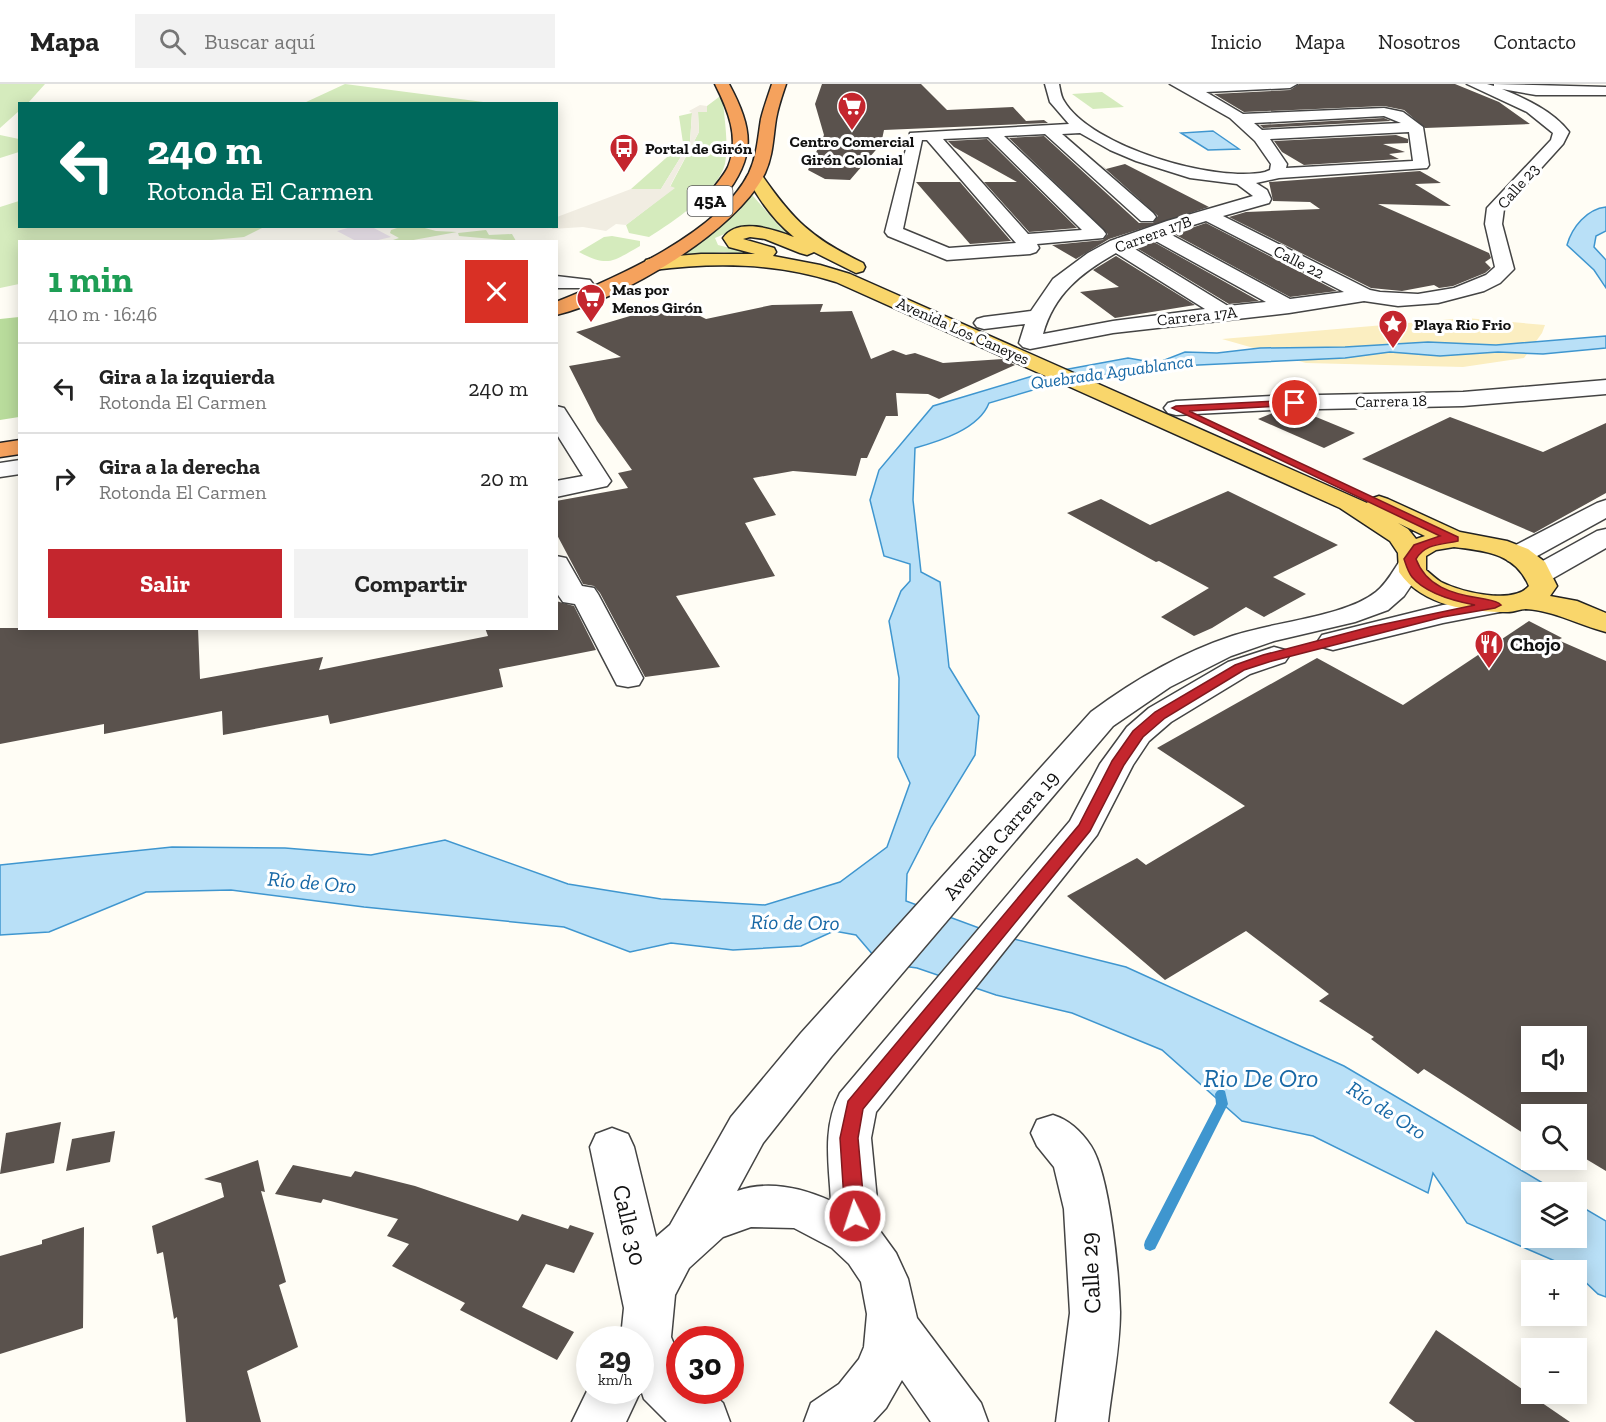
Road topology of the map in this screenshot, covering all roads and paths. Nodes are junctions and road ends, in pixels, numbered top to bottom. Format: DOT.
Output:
graph roads {
  1 [pos="722,84"];
  2 [pos="733,84"];
  3 [pos="769,84"];
  4 [pos="779,84"];
  5 [pos="1052,84"];
  6 [pos="1290,84"];
  7 [pos="1474,84"];
  8 [pos="1496,84"];
  9 [pos="1184,87"];
  10 [pos="1606,91"];
  11 [pos="774,101"];
  12 [pos="732,102"];
  13 [pos="1237,102"];
  14 [pos="1216,103"];
  15 [pos="1239,119"];
  16 [pos="1416,127"];
  17 [pos="1084,128"];
  18 [pos="1050,130"];
  19 [pos="993,133"];
  20 [pos="932,135"];
  21 [pos="1260,135"];
  22 [pos="1420,146"];
  23 [pos="1397,147"];
  24 [pos="1284,173"];
  25 [pos="965,174"];
  26 [pos="942,175"];
  27 [pos="755,177"];
  28 [pos="1241,180"];
  29 [pos="1317,188"];
  30 [pos="708,203"];
  31 [pos="1208,215"];
  32 [pos="1125,218"];
  33 [pos="1104,219"];
  34 [pos="1083,220"];
  35 [pos="1189,220"];
  36 [pos="1233,228"];
  37 [pos="677,231"];
  38 [pos="1153,232"];
  39 [pos="1023,240"];
  40 [pos="1116,245"];
  41 [pos="653,264"];
  42 [pos="831,265"];
  43 [pos="558,282"];
  44 [pos="583,284"];
  45 [pos="558,293"];
  46 [pos="1364,296"];
  47 [pos="1289,307"];
  48 [pos="558,308"];
  49 [pos="1225,313"];
  50 [pos="1038,316"];
  51 [pos="984,323"];
  52 [pos="1030,343"];
  53 [pos="1606,387"];
  54 [pos="1138,399"];
  55 [pos="1176,408"];
  56 [pos="558,416"];
  57 [pos="18,429"];
  58 [pos="0,432"];
  59 [pos="18,447"];
  60 [pos="0,450"];
  61 [pos="18,467"];
  62 [pos="0,470"];
  63 [pos="558,489"];
  64 [pos="1606,508"];
  65 [pos="1606,537"];
  66 [pos="1454,539"];
  67 [pos="1518,555"];
  68 [pos="1412,559"];
  69 [pos="558,568"];
  70 [pos="1537,585"];
  71 [pos="1495,605"];
  72 [pos="1606,606"];
  73 [pos="1606,623"];
  74 [pos="628,678"];
  75 [pos="1053,1133"];
  76 [pos="612,1147"];
  77 [pos="690,1233"];
  78 [pos="856,1239"];
  79 [pos="644,1326"];
  80 [pos="893,1326"];
  81 [pos="654,1365"];
  82 [pos="608,1404"];
  83 [pos="598,1422"];
  84 [pos="704,1422"];
  85 [pos="830,1422"];
  86 [pos="962,1422"];
  87 [pos="1082,1422"];
  1 -- 12 [label="highway, 45A"];
  2 -- 12 [label="highway"];
  3 -- 11 [label="highway"];
  4 -- 11 [label="highway, 45A"];
  5 -- 17 [label="street"];
  6 -- 9 [label="street"];
  7 -- 46 [label="street, Calle 23"];
  8 -- 10 [label="street"];
  9 -- 14 [label="street"];
  11 -- 27 [label="highway, 45A"];
  12 -- 30 [label="highway, 45A"];
  13 -- 14 [label="street"];
  14 -- 15 [label="street"];
  15 -- 16 [label="street"];
  15 -- 21 [label="street"];
  16 -- 21 [label="street"];
  16 -- 22 [label="street"];
  17 -- 18 [label="street"];
  17 -- 28 [label="street"];
  18 -- 19 [label="street"];
  18 -- 32 [label="street"];
  19 -- 20 [label="street"];
  19 -- 34 [label="street"];
  20 -- 25 [label="street"];
  20 -- 39 [label="street"];
  21 -- 24 [label="street"];
  22 -- 23 [label="street"];
  22 -- 24 [label="street"];
  24 -- 28 [label="street"];
  24 -- 29 [label="street"];
  25 -- 26 [label="street"];
  25 -- 39 [label="street"];
  27 -- 41 [label="highway, 45A"];
  27 -- 42 [label="main road, Avenida Los Caneyes"];
  28 -- 31 [label="street, Carrera 17B"];
  31 -- 35 [label="street, Carrera 17B"];
  31 -- 36 [label="street, Calle 22"];
  33 -- 34 [label="street"];
  34 -- 39 [label="street"];
  35 -- 36 [label="street, Calle 22"];
  35 -- 38 [label="street, Carrera 17B"];
  36 -- 46 [label="street, Calle 22"];
  37 -- 44 [label="highway, 45A"];
  38 -- 40 [label="street, Carrera 17B"];
  38 -- 47 [label="street"];
  40 -- 49 [label="street"];
  40 -- 50 [label="street, Carrera 17B"];
  41 -- 42 [label="main road, Avenida Los Caneyes"];
  41 -- 48 [label="highway, 45A"];
  42 -- 51 [label="main road, Avenida Los Caneyes"];
  42 -- 54 [label="main road, Avenida Los Caneyes"];
  43 -- 44 [label="street"];
  44 -- 45 [label="highway, 45A"];
  46 -- 47 [label="street, Carrera 17A"];
  47 -- 49 [label="street, Carrera 17A"];
  49 -- 52 [label="street, Carrera 17A"];
  50 -- 51 [label="street"];
  50 -- 52 [label="street, Carrera 17B"];
  51 -- 52 [label="main road, Avenida Los Caneyes"];
  52 -- 54 [label="main road, Avenida Los Caneyes"];
  53 -- 55 [label="street, Carrera 18"];
  54 -- 55 [label="main road, Avenida Los Caneyes"];
  54 -- 68 [label="main road, Avenida Los Caneyes"];
  55 -- 66 [label="main road, Avenida Los Caneyes"];
  56 -- 63 [label="street"];
  57 -- 58 [label="highway"];
  59 -- 60 [label="highway"];
  61 -- 62 [label="street"];
  64 -- 67 [label="street"];
  65 -- 70 [label="street"];
  66 -- 67 [label="main road"];
  66 -- 68 [label="main road"];
  67 -- 70 [label="main road"];
  68 -- 71 [label="main road, Avenida Los Caneyes"];
  68 -- 77 [label="street, Avenida Carrera 19"];
  69 -- 74 [label="street"];
  70 -- 71 [label="main road, Avenida Los Caneyes"];
  70 -- 72 [label="main road"];
  70 -- 73 [label="main road"];
  71 -- 78 [label="street"];
  75 -- 87 [label="street, Calle 29"];
  76 -- 79 [label="street, Calle 30"];
  77 -- 78 [label="street"];
  77 -- 79 [label="street"];
  78 -- 80 [label="street"];
  80 -- 85 [label="street"];
  80 -- 86 [label="street"];
  81 -- 84 [label="street, Calle 30"];
  82 -- 83 [label="street"];
}
